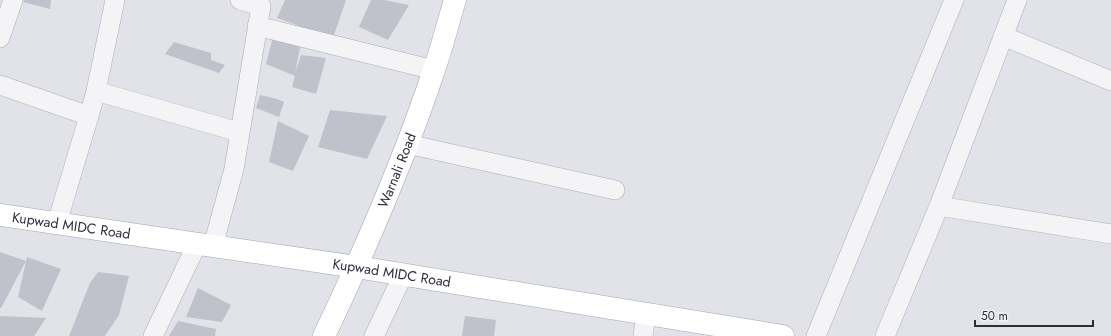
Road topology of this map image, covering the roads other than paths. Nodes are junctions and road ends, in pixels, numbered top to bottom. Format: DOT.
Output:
graph roads {
  1 [pos="13,0"];
  2 [pos="115,0"];
  3 [pos="240,0"];
  4 [pos="455,0"];
  5 [pos="954,0"];
  6 [pos="1017,0"];
  7 [pos="261,3"];
  8 [pos="257,26"];
  9 [pos="1003,36"];
  10 [pos="0,38"];
  11 [pos="434,70"];
  12 [pos="1111,81"];
  13 [pos="0,85"];
  14 [pos="96,91"];
  15 [pos="89,116"];
  16 [pos="239,132"];
  17 [pos="407,144"];
  18 [pos="616,190"];
  19 [pos="939,206"];
  20 [pos="0,215"];
  21 [pos="57,223"];
  22 [pos="1111,234"];
  23 [pos="205,245"];
  24 [pos="357,267"];
  25 [pos="402,275"];
  26 [pos="646,314"];
  27 [pos="153,336"];
  28 [pos="324,336"];
  29 [pos="374,336"];
  30 [pos="643,336"];
  31 [pos="783,336"];
  32 [pos="816,336"];
  33 [pos="885,336"];
  1 -- 10 [label="street"];
  2 -- 14 [label="street"];
  3 -- 7 [label="street"];
  4 -- 11 [label="main road, Warnali Road"];
  5 -- 32 [label="street"];
  6 -- 9 [label="street"];
  7 -- 8 [label="street"];
  8 -- 11 [label="street"];
  8 -- 16 [label="street"];
  9 -- 12 [label="street"];
  9 -- 19 [label="street"];
  11 -- 17 [label="main road, Warnali Road"];
  13 -- 15 [label="street"];
  14 -- 15 [label="street"];
  14 -- 16 [label="street"];
  15 -- 21 [label="street"];
  16 -- 23 [label="street"];
  17 -- 18 [label="street"];
  17 -- 24 [label="main road, Warnali Road"];
  19 -- 22 [label="street"];
  19 -- 33 [label="street"];
  20 -- 21 [label="main road, Kupwad MIDC Road"];
  21 -- 23 [label="main road, Kupwad MIDC Road"];
  23 -- 24 [label="main road, Kupwad MIDC Road"];
  23 -- 27 [label="street"];
  24 -- 25 [label="main road, Kupwad MIDC Road"];
  24 -- 28 [label="main road, Warnali Road"];
  25 -- 26 [label="main road, Kupwad MIDC Road"];
  25 -- 29 [label="street"];
  26 -- 30 [label="street"];
  26 -- 31 [label="main road, Kupwad MIDC Road"];
}
